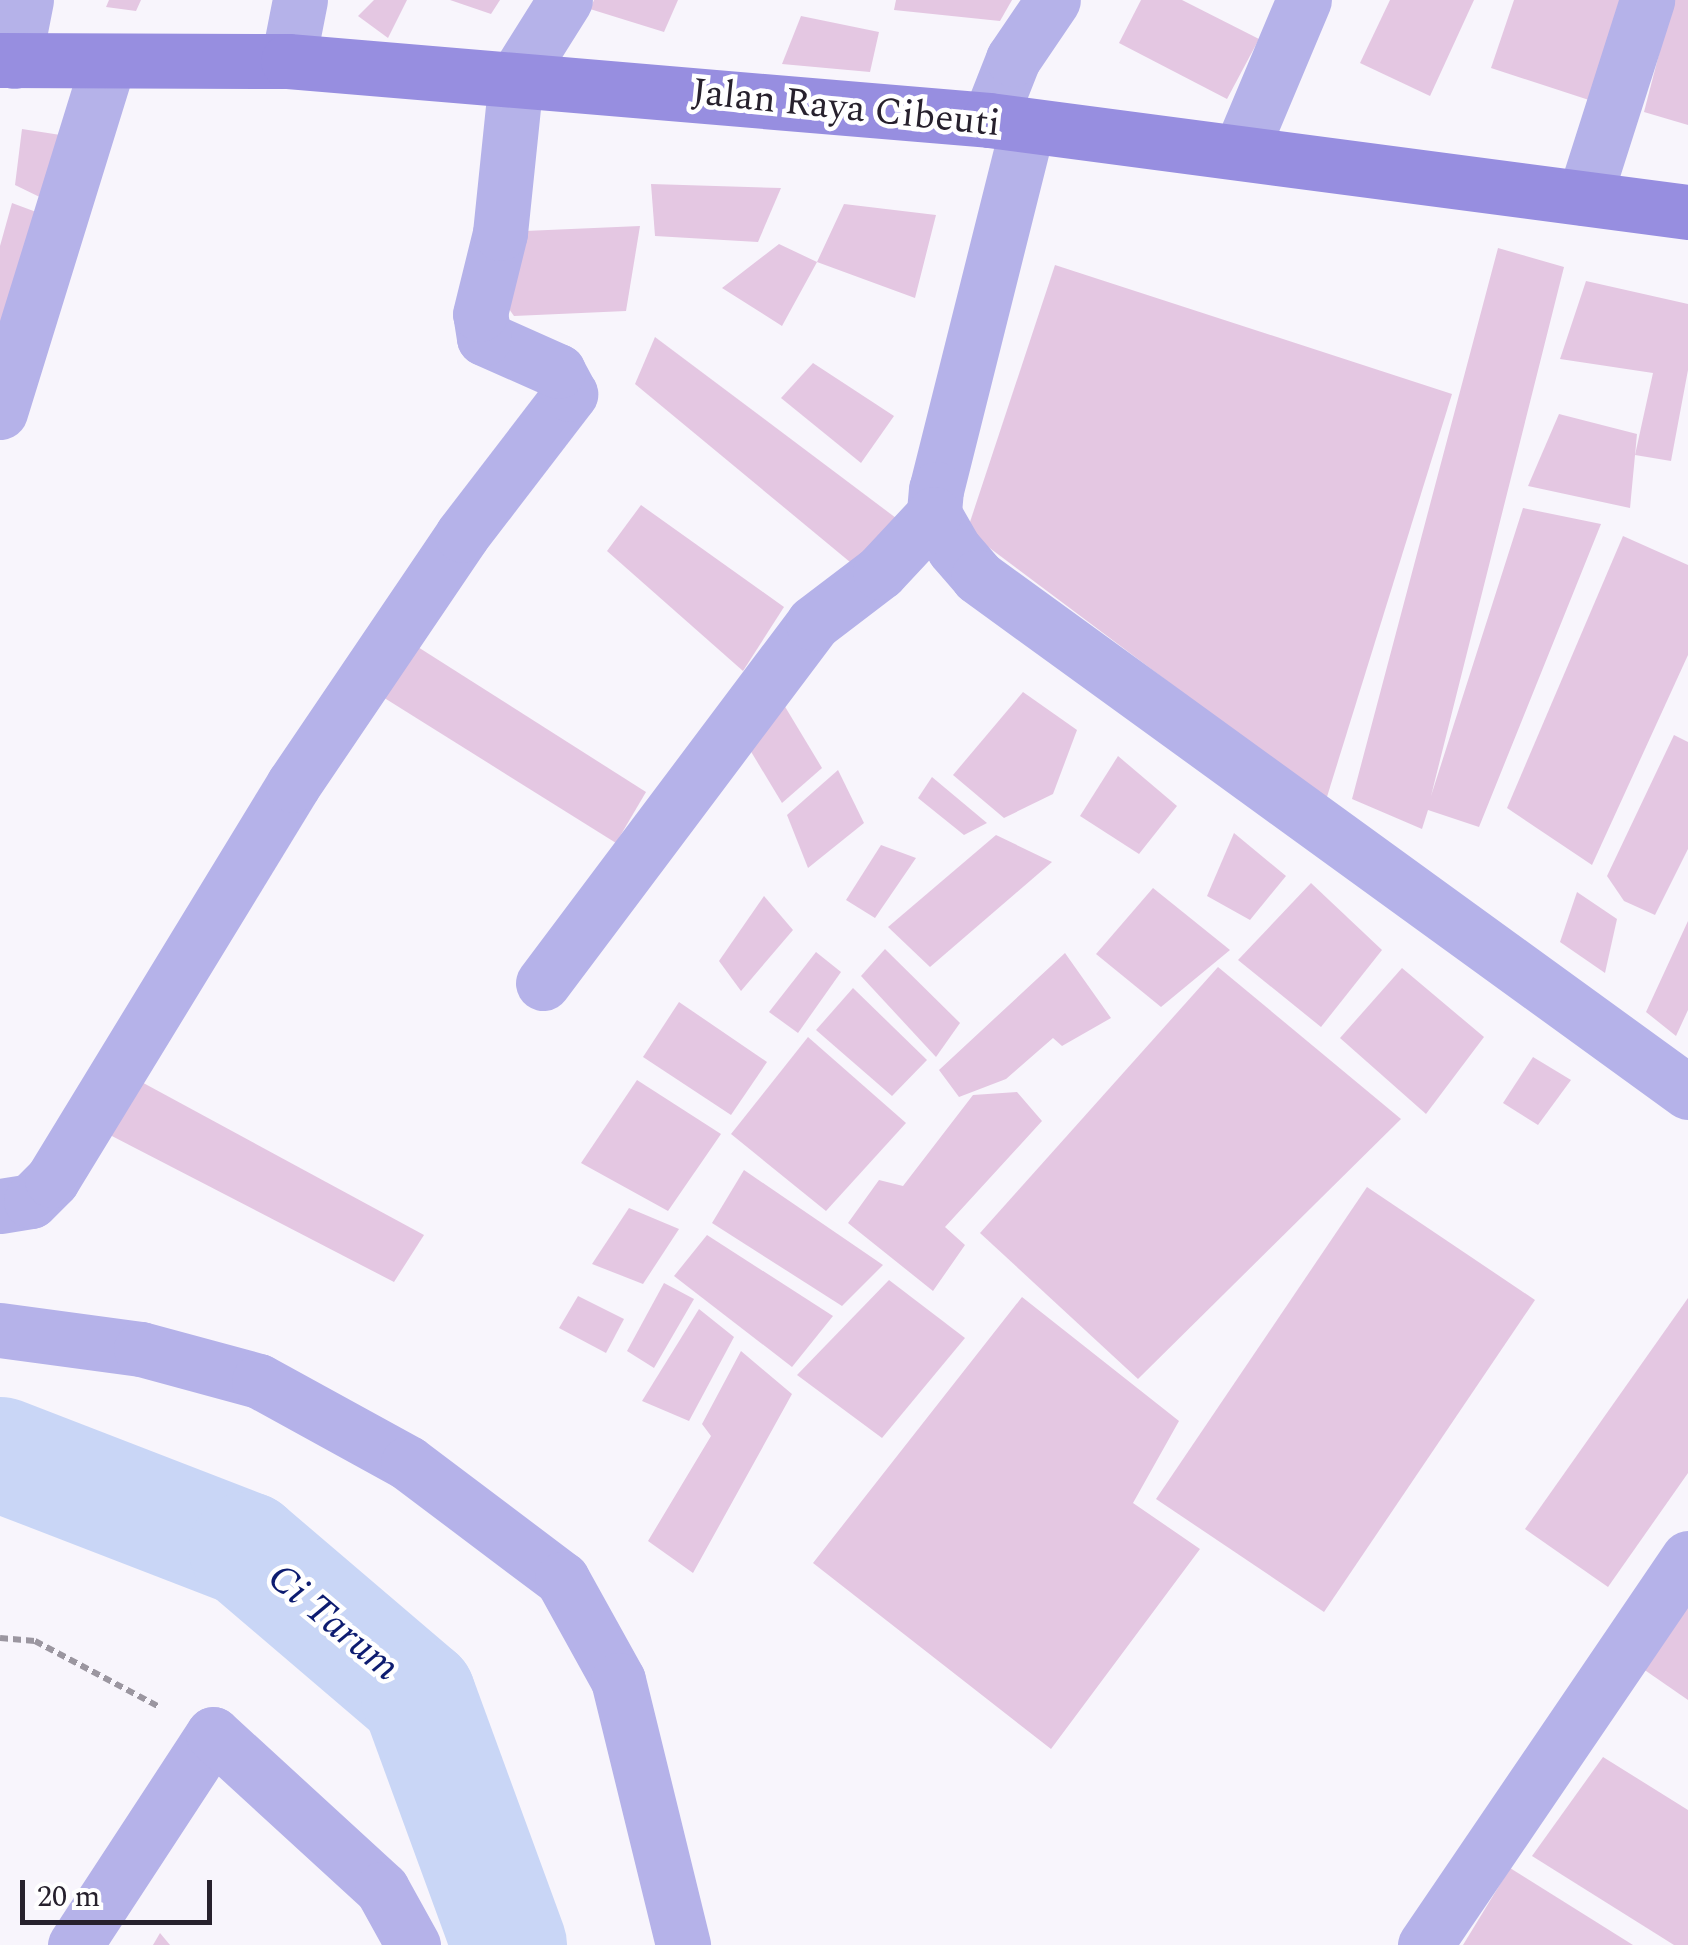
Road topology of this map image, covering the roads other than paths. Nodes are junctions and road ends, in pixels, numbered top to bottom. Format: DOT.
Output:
graph roads {
  1 [pos="26,0"];
  2 [pos="300,0"];
  3 [pos="565,0"];
  4 [pos="1053,0"];
  5 [pos="1304,0"];
  6 [pos="1646,0"];
  7 [pos="7,60"];
  8 [pos="288,62"];
  9 [pos="108,63"];
  10 [pos="516,78"];
  11 [pos="1008,124"];
  12 [pos="1240,152"];
  13 [pos="1584,198"];
  14 [pos="1688,212"];
  15 [pos="0,412"];
  16 [pos="934,514"];
  17 [pos="542,983"];
  18 [pos="1688,1092"];
  19 [pos="0,1206"];
  20 [pos="0,1330"];
  21 [pos="1688,1558"];
  22 [pos="75,1945"];
  23 [pos="413,1945"];
  24 [pos="682,1945"];
  25 [pos="1425,1945"];
  1 -- 7 [label="street"];
  2 -- 8 [label="street"];
  3 -- 10 [label="street"];
  4 -- 11 [label="street"];
  5 -- 12 [label="street"];
  6 -- 13 [label="street"];
  7 -- 9 [label="main road, Jalan Raya Cibeuti"];
  8 -- 9 [label="main road, Jalan Raya Cibeuti"];
  8 -- 10 [label="main road, Jalan Raya Cibeuti"];
  9 -- 15 [label="street"];
  10 -- 11 [label="main road, Jalan Raya Cibeuti"];
  10 -- 19 [label="street"];
  11 -- 12 [label="main road, Jalan Raya Cibeuti"];
  11 -- 16 [label="street"];
  12 -- 13 [label="main road, Jalan Raya Cibeuti"];
  13 -- 14 [label="main road, Jalan Raya Cibeuti"];
  16 -- 17 [label="street"];
  16 -- 18 [label="street"];
  20 -- 24 [label="street"];
  21 -- 25 [label="street"];
  22 -- 23 [label="street"];
}
